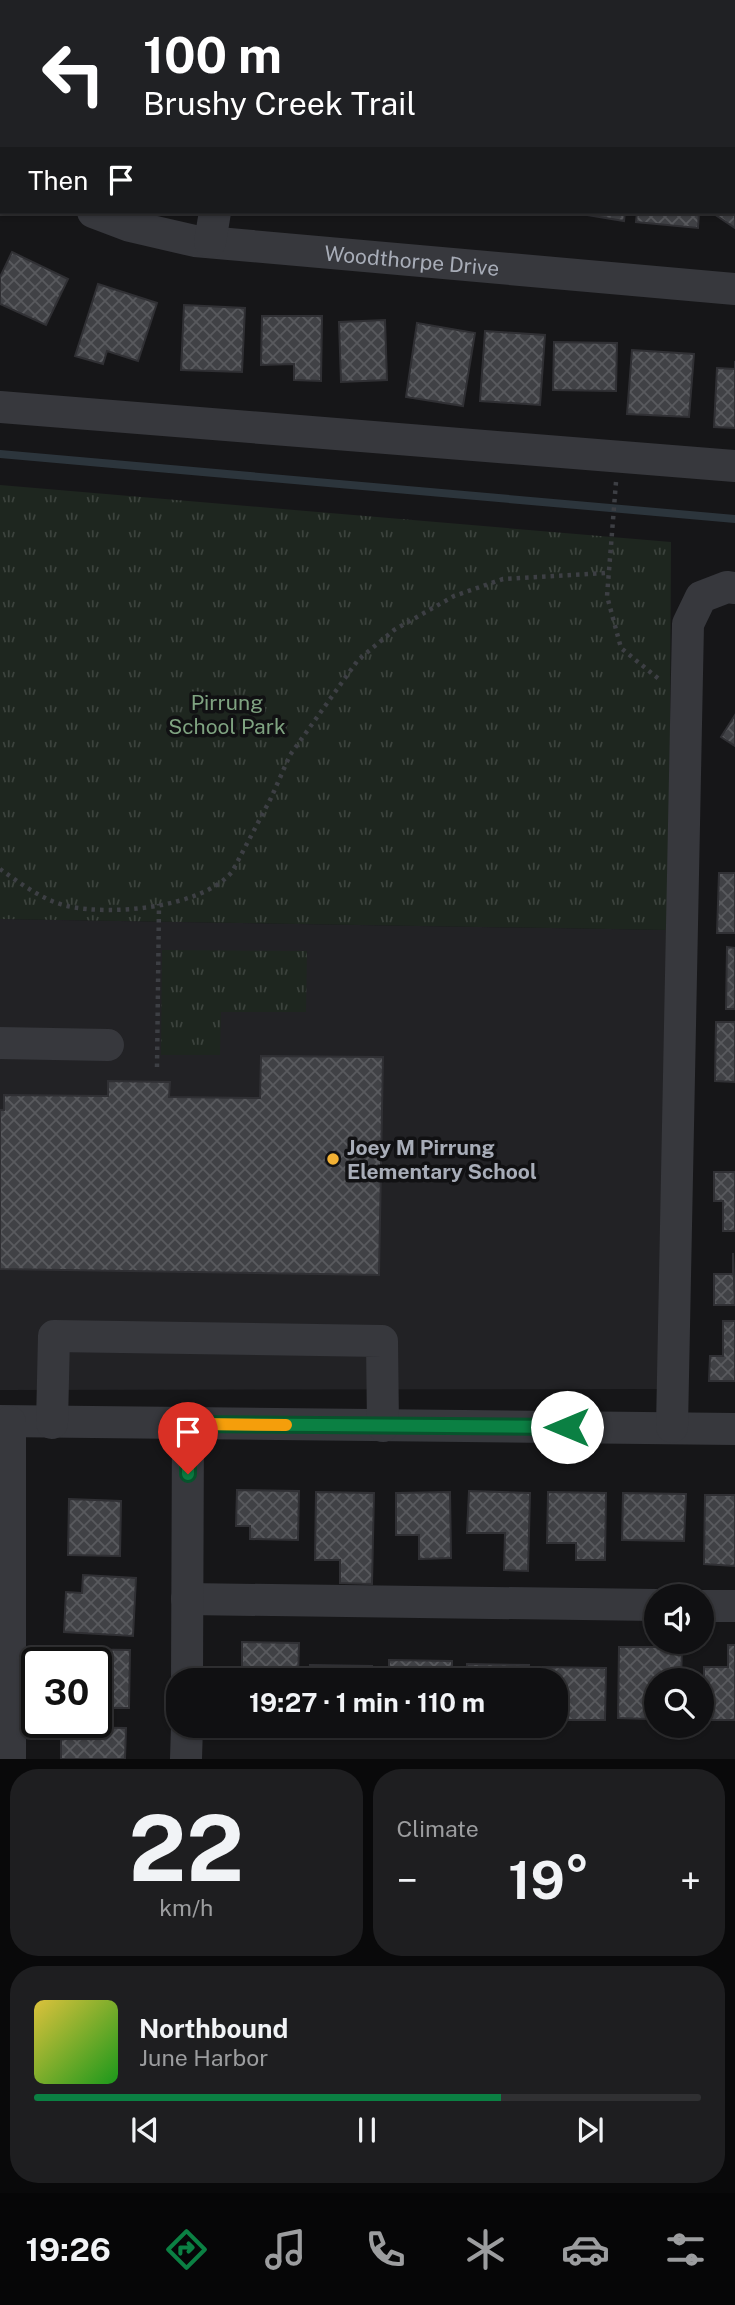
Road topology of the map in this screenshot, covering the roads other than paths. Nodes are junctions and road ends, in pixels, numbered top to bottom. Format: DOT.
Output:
graph roads {
  1 [pos="99,214"];
  2 [pos="212,227"];
  3 [pos="735,289"];
  4 [pos="0,407"];
  5 [pos="735,466"];
  6 [pos="735,588"];
  7 [pos="0,1043"];
  8 [pos="108,1045"];
  9 [pos="5,1421"];
  10 [pos="52,1423"];
  11 [pos="188,1424"];
  12 [pos="383,1426"];
  13 [pos="672,1427"];
  14 [pos="735,1429"];
  15 [pos="187,1599"];
  16 [pos="644,1605"];
  17 [pos="714,1606"];
  18 [pos="735,1606"];
  19 [pos="187,1668"];
  20 [pos="187,1738"];
  21 [pos="10,1759"];
  22 [pos="186,1759"];
  1 -- 2 [label="street, Woodthorpe Drive"];
  2 -- 3 [label="street, Woodthorpe Drive"];
  4 -- 5 [label="street"];
  6 -- 13 [label="street"];
  7 -- 8 [label="street"];
  9 -- 10 [label="street"];
  9 -- 21 [label="street"];
  10 -- 11 [label="street"];
  10 -- 12 [label="street"];
  11 -- 12 [label="street"];
  11 -- 15 [label="street"];
  12 -- 13 [label="street"];
  13 -- 14 [label="street"];
  15 -- 16 [label="street"];
  15 -- 19 [label="street"];
  17 -- 18 [label="street"];
  20 -- 22 [label="street"];
}
